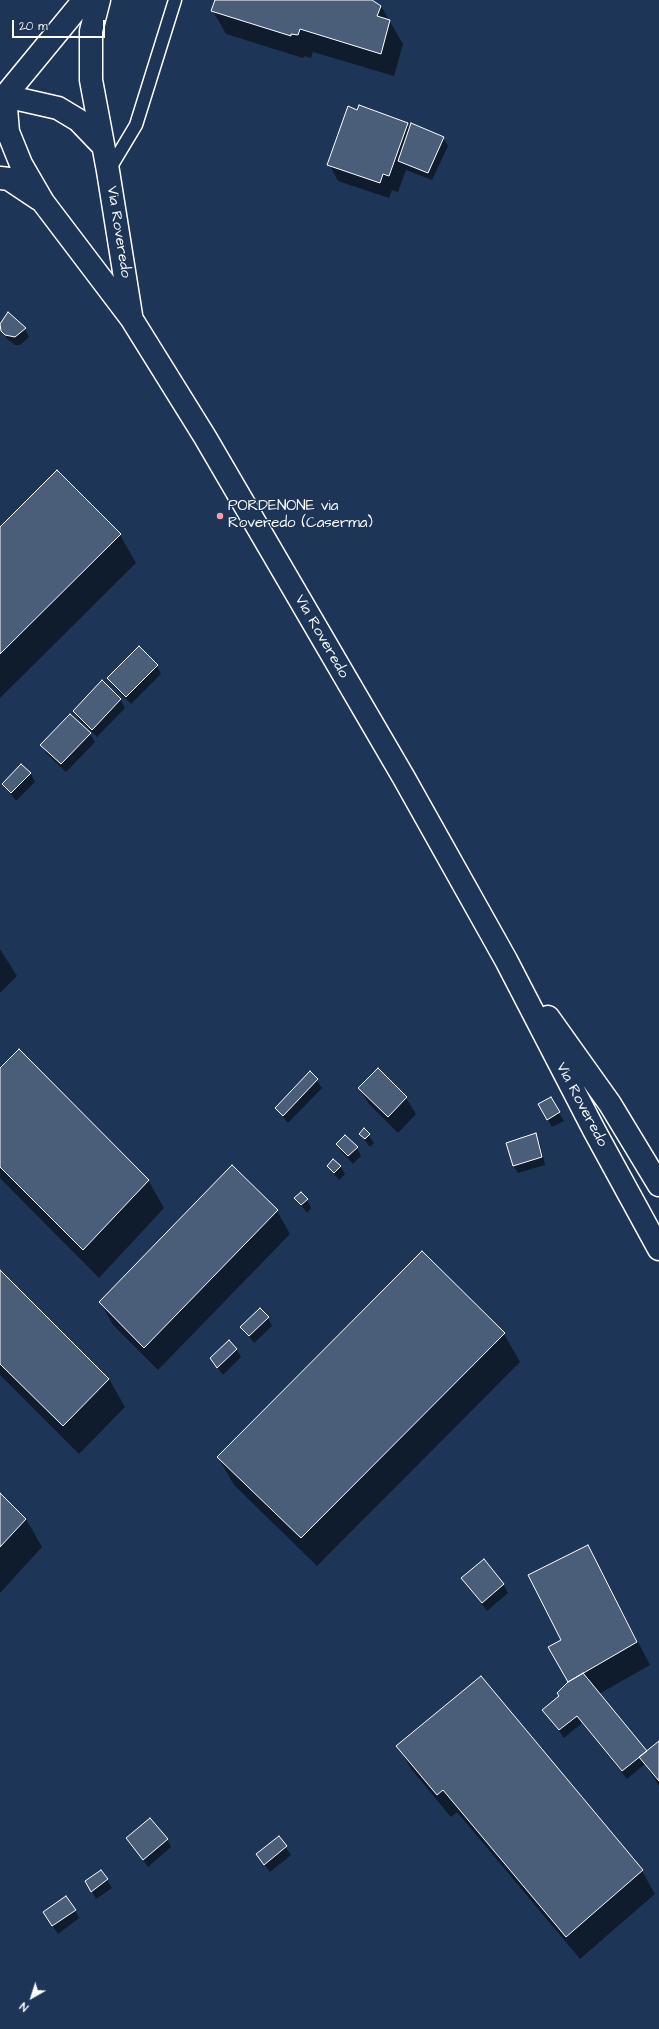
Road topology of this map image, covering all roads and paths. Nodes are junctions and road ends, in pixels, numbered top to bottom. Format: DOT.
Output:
graph roads {
  1 [pos="84,0"];
  2 [pos="99,0"];
  3 [pos="175,0"];
  4 [pos="3,99"];
  5 [pos="103,146"];
  6 [pos="108,171"];
  7 [pos="0,178"];
  8 [pos="43,202"];
  9 [pos="131,318"];
  10 [pos="506,960"];
  11 [pos="659,1185"];
  12 [pos="659,1249"];
  1 -- 4 [label="main road"];
  2 -- 5 [label="main road, Via Roveredo"];
  3 -- 6 [label="lane"];
  4 -- 5 [label="main road"];
  4 -- 8 [label="main road, Via Roveredo"];
  5 -- 6 [label="main road, Via Roveredo"];
  6 -- 9 [label="main road, Via Roveredo"];
  7 -- 8 [label="main road, Via Roveredo"];
  8 -- 9 [label="main road, Via Roveredo"];
  9 -- 10 [label="main road, Via Roveredo"];
  10 -- 11 [label="main road, Via Roveredo"];
  10 -- 12 [label="main road, Via Roveredo"];
}
